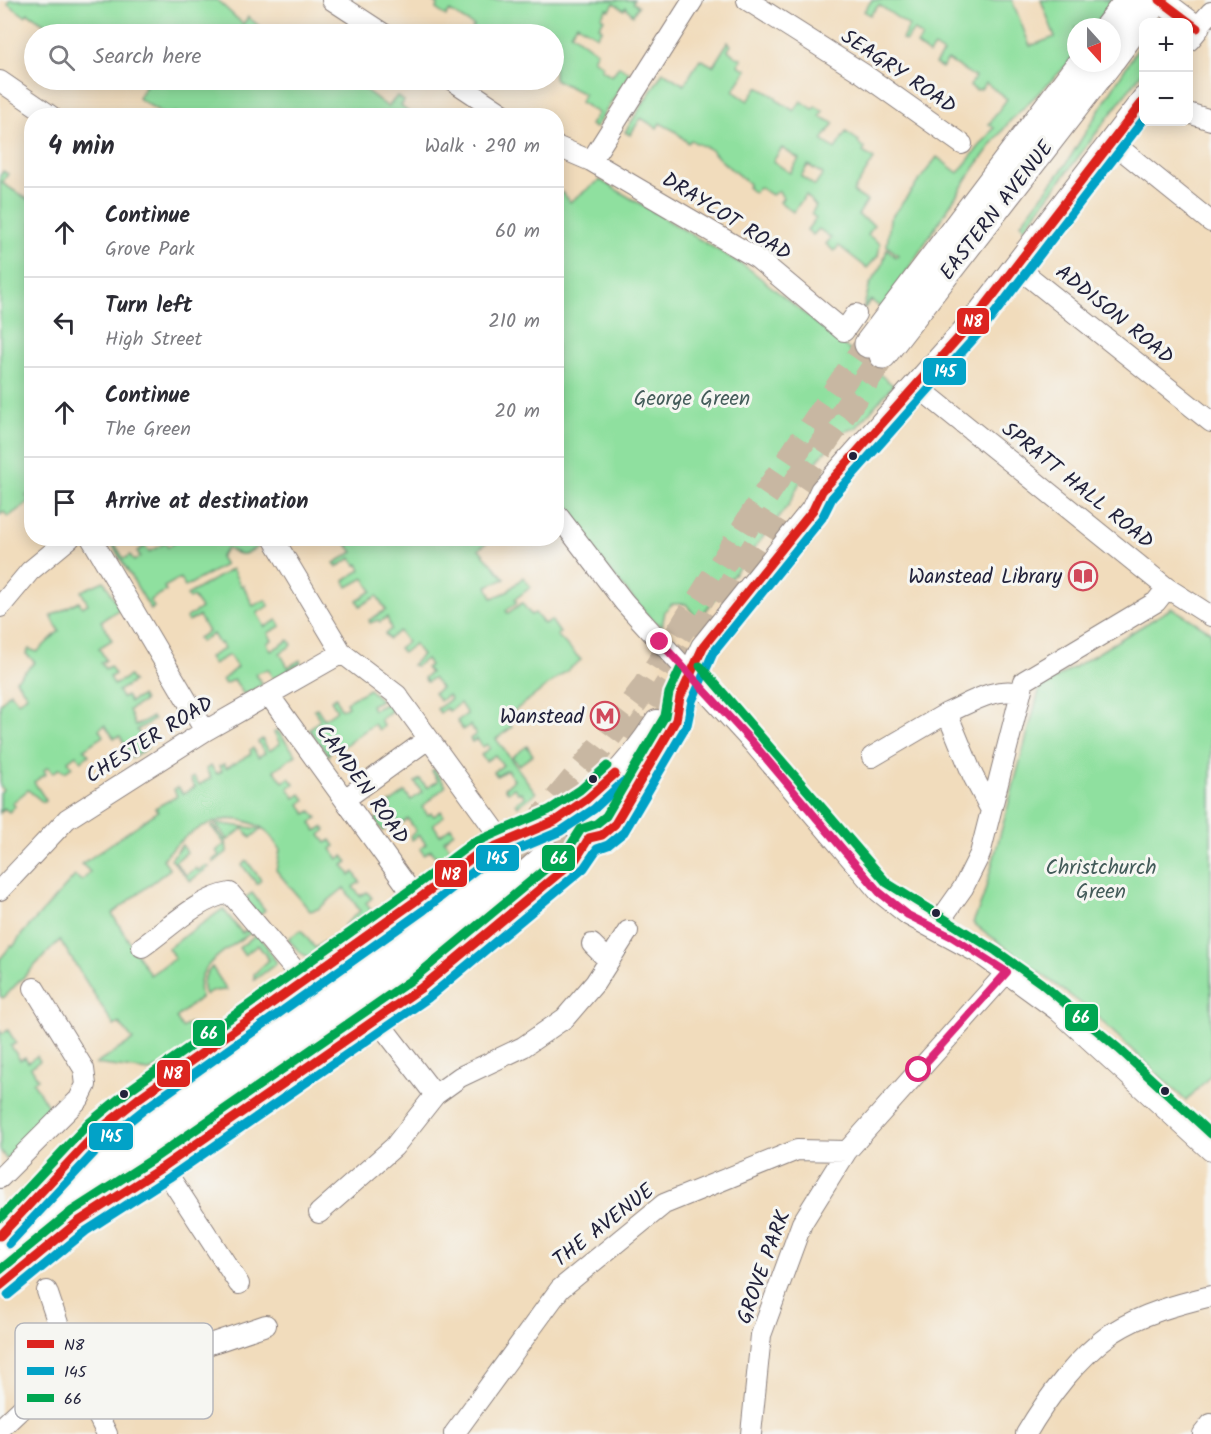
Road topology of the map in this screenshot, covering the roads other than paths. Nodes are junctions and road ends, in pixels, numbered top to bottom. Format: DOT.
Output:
graph roads {
  1 [pos="332,0"];
  2 [pos="693,0"];
  3 [pos="747,0"];
  4 [pos="1129,0"];
  5 [pos="1162,3"];
  6 [pos="1115,18"];
  7 [pos="369,24"];
  8 [pos="1199,27"];
  9 [pos="1121,49"];
  10 [pos="1075,72"];
  11 [pos="1102,72"];
  12 [pos="0,81"];
  13 [pos="467,90"];
  14 [pos="1139,105"];
  15 [pos="39,108"];
  16 [pos="494,108"];
  17 [pos="1193,115"];
  18 [pos="1211,120"];
  19 [pos="1112,142"];
  20 [pos="962,144"];
  21 [pos="564,149"];
  22 [pos="591,161"];
  23 [pos="1211,222"];
  24 [pos="1017,267"];
  25 [pos="856,314"];
  26 [pos="918,387"];
  27 [pos="1211,422"];
  28 [pos="564,523"];
  29 [pos="60,546"];
  30 [pos="96,546"];
  31 [pos="278,546"];
  32 [pos="1167,588"];
  33 [pos="0,607"];
  34 [pos="1211,616"];
  35 [pos="342,653"];
  36 [pos="691,674"];
  37 [pos="1020,693"];
  38 [pos="269,695"];
  39 [pos="681,697"];
  40 [pos="947,713"];
  41 [pos="205,731"];
  42 [pos="428,739"];
  43 [pos="872,758"];
  44 [pos="601,788"];
  45 [pos="345,799"];
  46 [pos="621,810"];
  47 [pos="991,810"];
  48 [pos="579,825"];
  49 [pos="504,852"];
  50 [pos="549,854"];
  51 [pos="0,890"];
  52 [pos="417,900"];
  53 [pos="934,929"];
  54 [pos="628,930"];
  55 [pos="592,944"];
  56 [pos="142,947"];
  57 [pos="609,961"];
  58 [pos="1007,972"];
  59 [pos="305,982"];
  60 [pos="34,988"];
  61 [pos="377,1020"];
  62 [pos="435,1095"];
  63 [pos="846,1151"];
  64 [pos="1211,1151"];
  65 [pos="163,1167"];
  66 [pos="0,1178"];
  67 [pos="319,1213"];
  68 [pos="4,1232"];
  69 [pos="0,1268"];
  70 [pos="239,1284"];
  71 [pos="0,1286"];
  72 [pos="47,1291"];
  73 [pos="1211,1296"];
  74 [pos="58,1323"];
  75 [pos="266,1325"];
  76 [pos="213,1343"];
  77 [pos="15,1415"];
  78 [pos="99,1419"];
  79 [pos="1211,1424"];
  80 [pos="0,1429"];
  81 [pos="107,1434"];
  82 [pos="454,1434"];
  83 [pos="751,1434"];
  84 [pos="1026,1434"];
  85 [pos="1203,1434"];
  1 -- 7 [label="street"];
  2 -- 22 [label="street"];
  3 -- 20 [label="street, SEAGRY ROAD"];
  4 -- 6 [label="highway"];
  5 -- 8 [label="main road"];
  5 -- 9 [label="highway"];
  10 -- 11 [label="highway, EASTERN AVENUE"];
  12 -- 15 [label="street"];
  13 -- 16 [label="street"];
  14 -- 19 [label="main road"];
  17 -- 18 [label="street"];
  19 -- 23 [label="street"];
  19 -- 24 [label="main road"];
  21 -- 22 [label="street, DRAYCOT ROAD"];
  22 -- 25 [label="street, DRAYCOT ROAD"];
  24 -- 26 [label="main road"];
  24 -- 27 [label="street, ADDISON ROAD"];
  26 -- 32 [label="street, SPRATT HALL ROAD"];
  26 -- 36 [label="main road"];
  28 -- 36 [label="street"];
  29 -- 33 [label="street"];
  30 -- 41 [label="street"];
  31 -- 35 [label="street"];
  32 -- 34 [label="street, SPRATT HALL ROAD"];
  32 -- 37 [label="street"];
  35 -- 38 [label="street, CHESTER ROAD"];
  35 -- 42 [label="street"];
  36 -- 39 [label="main road"];
  36 -- 53 [label="street"];
  37 -- 40 [label="street"];
  37 -- 47 [label="street"];
  38 -- 41 [label="street, CHESTER ROAD"];
  38 -- 45 [label="street, CAMDEN ROAD"];
  39 -- 44 [label="main road"];
  39 -- 46 [label="main road"];
  40 -- 43 [label="street"];
  40 -- 47 [label="street"];
  41 -- 51 [label="street, CHESTER ROAD"];
  42 -- 45 [label="street"];
  42 -- 49 [label="street"];
  44 -- 46 [label="main road"];
  44 -- 48 [label="main road"];
  45 -- 52 [label="street, CAMDEN ROAD"];
  46 -- 48 [label="main road"];
  47 -- 53 [label="street"];
  48 -- 49 [label="main road"];
  48 -- 61 [label="main road"];
  49 -- 52 [label="main road"];
  49 -- 68 [label="highway"];
  50 -- 69 [label="highway"];
  52 -- 59 [label="main road"];
  53 -- 58 [label="street"];
  54 -- 57 [label="street"];
  55 -- 57 [label="street"];
  56 -- 59 [label="street"];
  57 -- 62 [label="street"];
  58 -- 63 [label="street, GROVE PARK"];
  58 -- 64 [label="street"];
  59 -- 68 [label="highway"];
  60 -- 66 [label="street"];
  61 -- 62 [label="street"];
  61 -- 65 [label="main road"];
  62 -- 67 [label="street"];
  63 -- 82 [label="street, THE AVENUE"];
  63 -- 83 [label="street, GROVE PARK"];
  65 -- 70 [label="street"];
  65 -- 71 [label="highway"];
  72 -- 74 [label="street"];
  73 -- 84 [label="street"];
  75 -- 76 [label="street"];
  77 -- 80 [label="street"];
  78 -- 81 [label="street"];
  79 -- 85 [label="street"];
}
